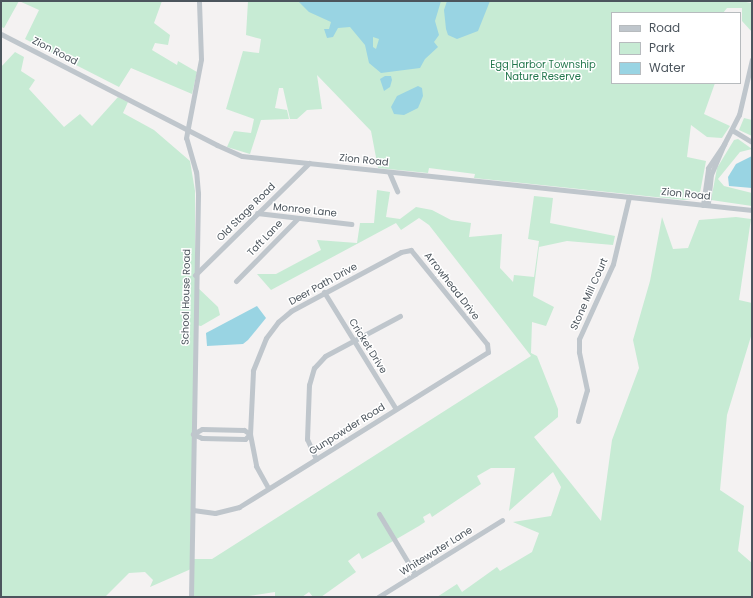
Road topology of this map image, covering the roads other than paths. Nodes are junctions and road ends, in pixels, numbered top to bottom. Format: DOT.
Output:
graph roads {
  1 [pos="199,1"];
  2 [pos="1,34"];
  3 [pos="752,59"];
  4 [pos="187,130"];
  5 [pos="732,130"];
  6 [pos="752,142"];
  7 [pos="309,163"];
  8 [pos="389,172"];
  9 [pos="397,191"];
  10 [pos="629,197"];
  11 [pos="705,205"];
  12 [pos="752,210"];
  13 [pos="257,213"];
  14 [pos="297,219"];
  15 [pos="351,224"];
  16 [pos="407,250"];
  17 [pos="196,275"];
  18 [pos="236,281"];
  19 [pos="324,292"];
  20 [pos="400,316"];
  21 [pos="481,336"];
  22 [pos="354,341"];
  23 [pos="396,409"];
  24 [pos="578,421"];
  25 [pos="193,434"];
  26 [pos="250,434"];
  27 [pos="316,459"];
  28 [pos="268,488"];
  29 [pos="193,510"];
  30 [pos="380,514"];
  31 [pos="502,520"];
  32 [pos="415,574"];
  33 [pos="191,597"];
  34 [pos="378,597"];
  1 -- 4 [label="street, School House Road"];
  2 -- 4 [label="street, Zion Road"];
  3 -- 5 [label="street"];
  4 -- 7 [label="street, Zion Road"];
  4 -- 17 [label="street, School House Road"];
  5 -- 6 [label="street"];
  5 -- 11 [label="street"];
  7 -- 8 [label="street, Zion Road"];
  7 -- 13 [label="street, Old Stage Road"];
  8 -- 9 [label="street"];
  8 -- 10 [label="street, Zion Road"];
  10 -- 11 [label="street, Zion Road"];
  10 -- 24 [label="street, Stone Mill Court"];
  11 -- 12 [label="street, Zion Road"];
  13 -- 14 [label="street, Monroe Lane"];
  13 -- 17 [label="street, Old Stage Road"];
  14 -- 15 [label="street, Monroe Lane"];
  14 -- 18 [label="street, Taft Lane"];
  16 -- 19 [label="street, Deer Path Drive"];
  16 -- 21 [label="street, Arrowhead Drive"];
  17 -- 25 [label="street, School House Road"];
  19 -- 22 [label="street, Cricket Drive"];
  19 -- 26 [label="street, Deer Path Drive"];
  20 -- 22 [label="street"];
  21 -- 23 [label="street, Gunpowder Road"];
  22 -- 23 [label="street, Cricket Drive"];
  22 -- 27 [label="street"];
  23 -- 27 [label="street, Gunpowder Road"];
  25 -- 26 [label="street"];
  25 -- 26 [label="street"];
  25 -- 29 [label="street, School House Road"];
  26 -- 28 [label="street, Deer Path Drive"];
  27 -- 28 [label="street, Gunpowder Road"];
  28 -- 29 [label="street, Gunpowder Road"];
  29 -- 33 [label="street, School House Road"];
  30 -- 32 [label="street"];
  31 -- 32 [label="street, Whitewater Lane"];
  32 -- 34 [label="street, Whitewater Lane"];
}
